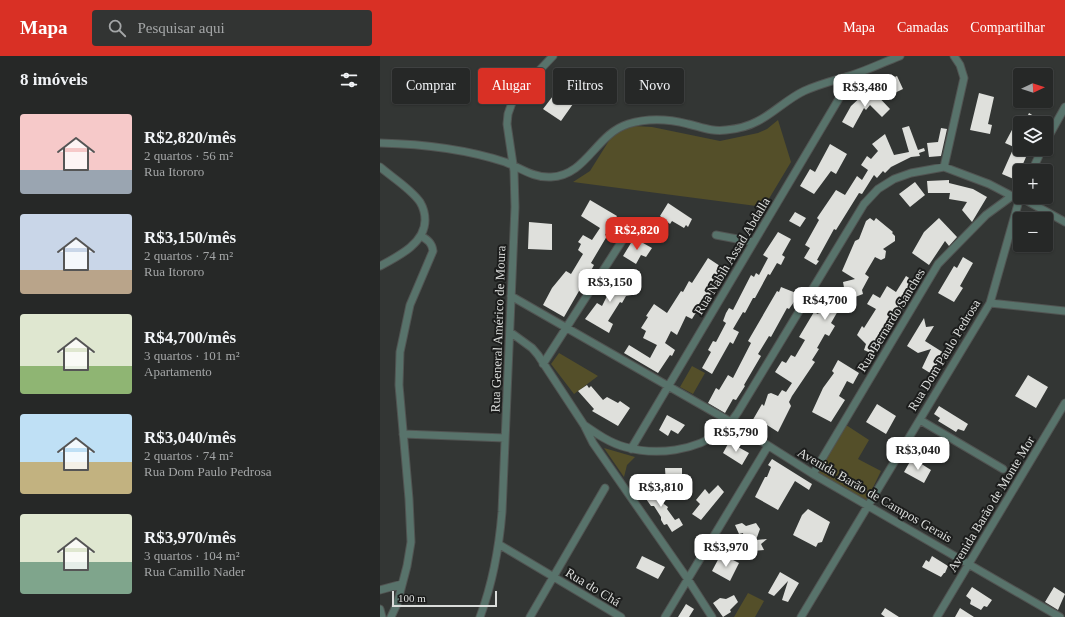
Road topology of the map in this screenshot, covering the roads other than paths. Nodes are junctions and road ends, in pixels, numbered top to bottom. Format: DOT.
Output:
graph roads {
  1 [pos="553,56"];
  2 [pos="900,56"];
  3 [pos="954,56"];
  4 [pos="853,75"];
  5 [pos="1065,107"];
  6 [pos="1053,128"];
  7 [pos="380,143"];
  8 [pos="513,166"];
  9 [pos="944,167"];
  10 [pos="380,168"];
  11 [pos="1012,196"];
  12 [pos="1018,204"];
  13 [pos="1033,204"];
  14 [pos="1065,222"];
  15 [pos="631,227"];
  16 [pos="716,235"];
  17 [pos="421,236"];
  18 [pos="753,242"];
  19 [pos="380,266"];
  20 [pos="511,296"];
  21 [pos="990,303"];
  22 [pos="1065,311"];
  23 [pos="568,327"];
  24 [pos="510,332"];
  25 [pos="543,364"];
  26 [pos="669,387"];
  27 [pos="1064,405"];
  28 [pos="920,420"];
  29 [pos="731,422"];
  30 [pos="584,425"];
  31 [pos="403,434"];
  32 [pos="505,438"];
  33 [pos="608,441"];
  34 [pos="768,446"];
  35 [pos="631,449"];
  36 [pos="600,453"];
  37 [pos="1003,469"];
  38 [pos="813,474"];
  39 [pos="605,488"];
  40 [pos="868,506"];
  41 [pos="500,545"];
  42 [pos="970,565"];
  43 [pos="554,577"];
  44 [pos="687,578"];
  45 [pos="402,584"];
  46 [pos="380,590"];
  47 [pos="380,609"];
  48 [pos="382,617"];
  49 [pos="392,617"];
  50 [pos="480,617"];
  51 [pos="530,617"];
  52 [pos="621,617"];
  53 [pos="665,617"];
  54 [pos="712,617"];
  55 [pos="801,617"];
  56 [pos="937,617"];
  57 [pos="1060,617"];
  1 -- 8 [label="street, Rua General Américo de Moura"];
  2 -- 4 [label="street"];
  3 -- 9 [label="street"];
  4 -- 8 [label="street"];
  4 -- 18 [label="street, Rua Nabih Assad Abdalla"];
  5 -- 6 [label="street"];
  7 -- 8 [label="street"];
  8 -- 20 [label="street, Rua General Américo de Moura"];
  9 -- 11 [label="street"];
  9 -- 29 [label="street"];
  10 -- 17 [label="street"];
  11 -- 38 [label="street, Rua Bernardo Sanches"];
  12 -- 21 [label="street, Rua Dom Paulo Pedrosa"];
  13 -- 14 [label="street"];
  15 -- 23 [label="street"];
  16 -- 18 [label="street"];
  17 -- 19 [label="street"];
  17 -- 31 [label="street"];
  18 -- 26 [label="street, Rua Nabih Assad Abdalla"];
  20 -- 23 [label="street, Avenida Barão de Campos Gerais"];
  20 -- 24 [label="street, Rua General Américo de Moura"];
  21 -- 22 [label="street"];
  21 -- 28 [label="street, Rua Dom Paulo Pedrosa"];
  23 -- 25 [label="street"];
  23 -- 26 [label="street, Avenida Barão de Campos Gerais"];
  24 -- 25 [label="street"];
  24 -- 32 [label="street, Rua General Américo de Moura"];
  25 -- 30 [label="street"];
  26 -- 29 [label="street, Avenida Barão de Campos Gerais"];
  26 -- 35 [label="street, Rua Nabih Assad Abdalla"];
  27 -- 42 [label="street, Avenida Barão de Monte Mor"];
  28 -- 37 [label="street"];
  28 -- 40 [label="street, Rua Dom Paulo Pedrosa"];
  29 -- 34 [label="street, Avenida Barão de Campos Gerais"];
  29 -- 35 [label="street"];
  30 -- 33 [label="street"];
  30 -- 36 [label="street"];
  31 -- 32 [label="street"];
  31 -- 45 [label="street"];
  32 -- 41 [label="street, Rua General Américo de Moura"];
  33 -- 35 [label="street"];
  33 -- 36 [label="street"];
  34 -- 38 [label="street, Avenida Barão de Campos Gerais"];
  34 -- 44 [label="street"];
  36 -- 44 [label="street"];
  38 -- 40 [label="street, Avenida Barão de Campos Gerais"];
  39 -- 43 [label="street"];
  40 -- 42 [label="street, Avenida Barão de Campos Gerais"];
  40 -- 55 [label="street, Rua Dom Paulo Pedrosa"];
  41 -- 43 [label="street, Rua do Chá"];
  41 -- 50 [label="street, Rua General Américo de Moura"];
  42 -- 56 [label="street, Avenida Barão de Monte Mor"];
  42 -- 57 [label="street, Avenida Barão de Campos Gerais"];
  43 -- 51 [label="street"];
  43 -- 52 [label="street, Rua do Chá"];
  44 -- 53 [label="street"];
  44 -- 54 [label="street"];
  45 -- 46 [label="street"];
  45 -- 49 [label="street"];
  47 -- 48 [label="street"];
}
